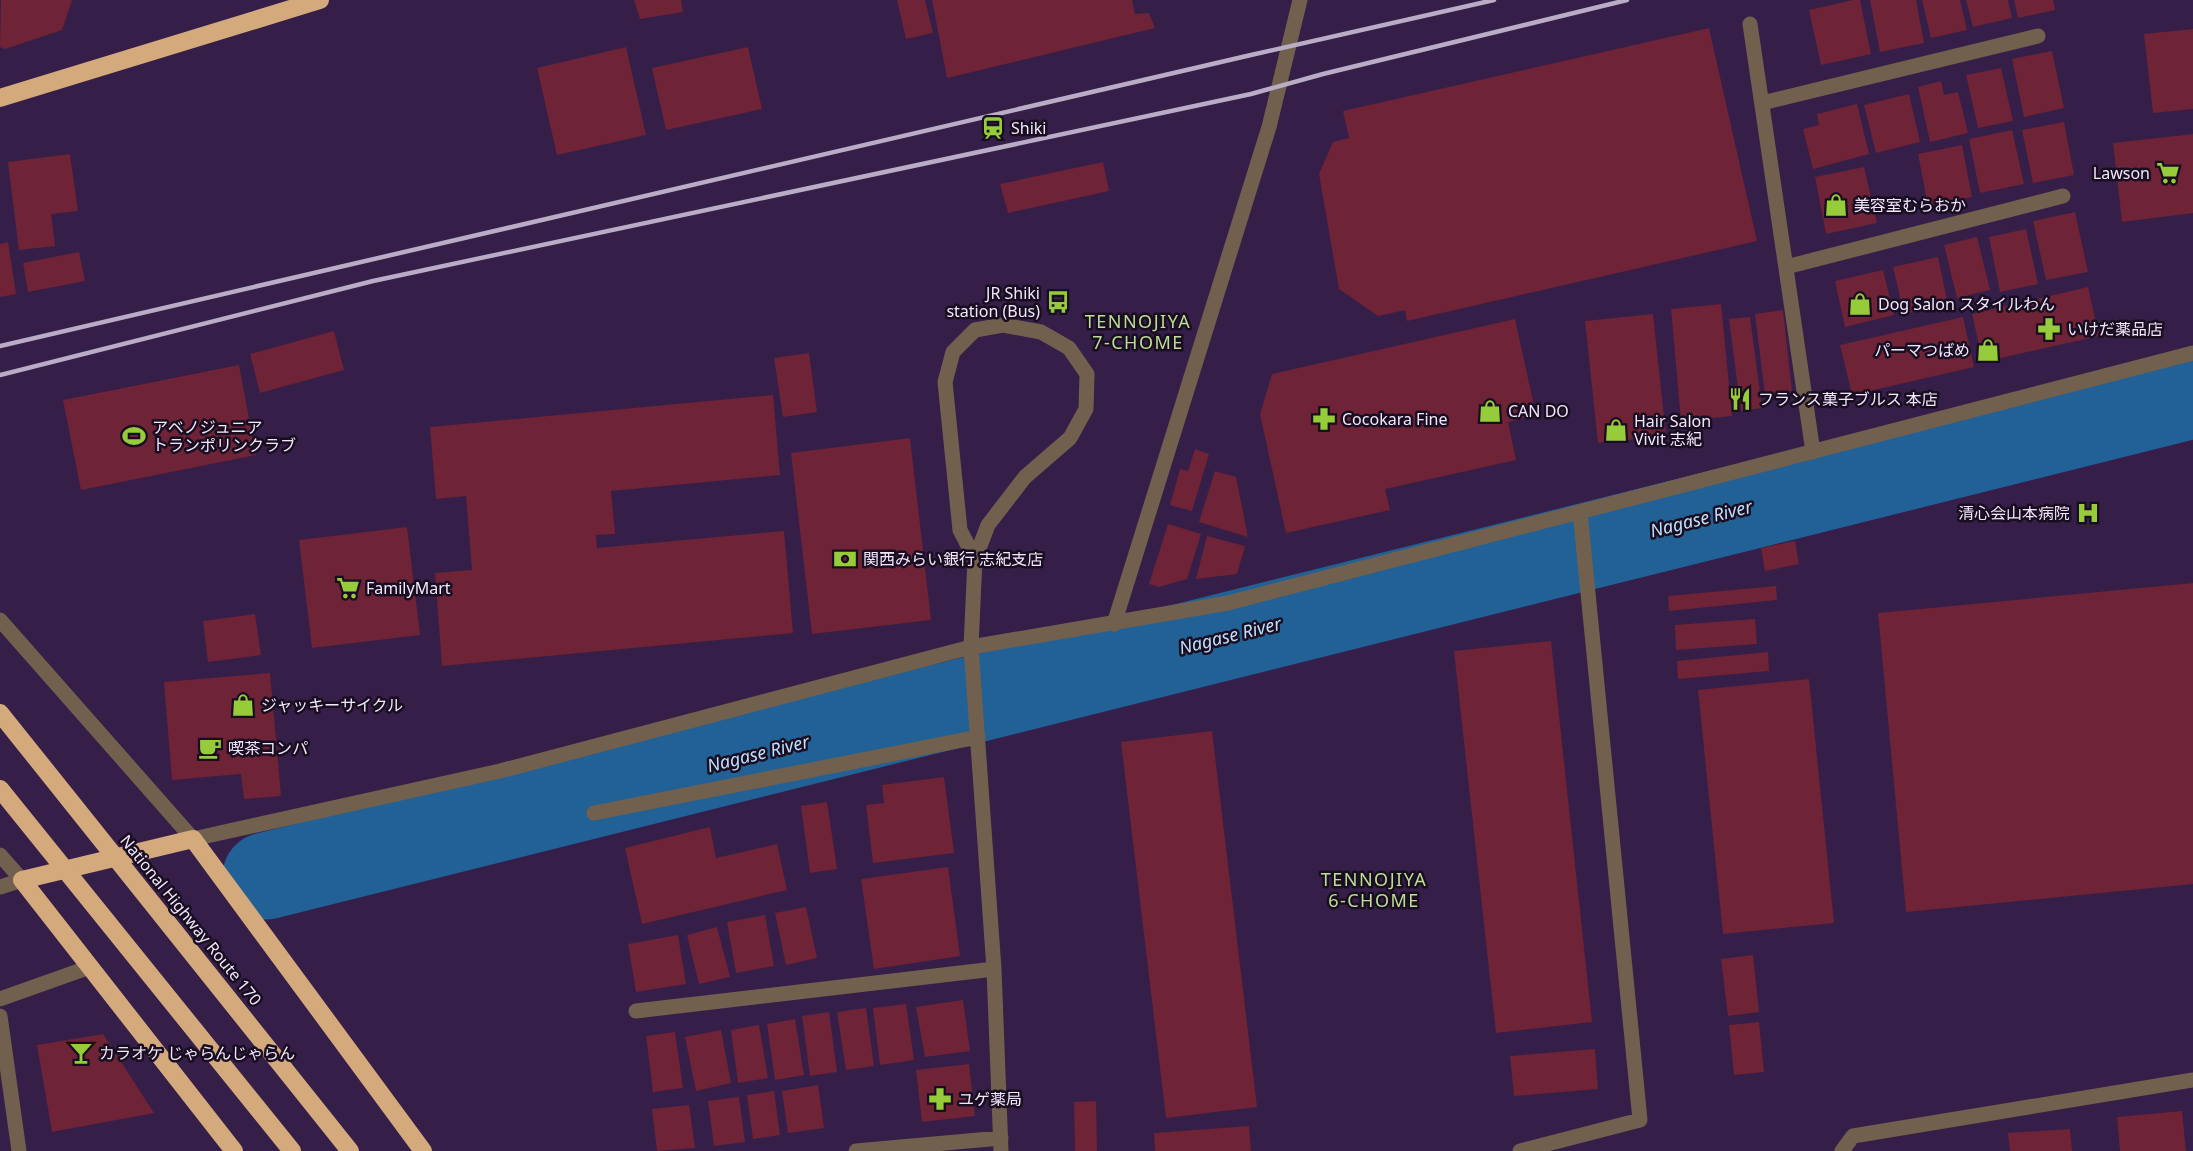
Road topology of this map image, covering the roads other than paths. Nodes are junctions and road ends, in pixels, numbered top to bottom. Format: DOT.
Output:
graph roads {
  1 [pos="320,0"];
  2 [pos="1300,0"];
  3 [pos="1750,24"];
  4 [pos="2038,36"];
  5 [pos="0,98"];
  6 [pos="1762,103"];
  7 [pos="2063,196"];
  8 [pos="1786,267"];
  9 [pos="2193,353"];
  10 [pos="1813,452"];
  11 [pos="1580,512"];
  12 [pos="975,559"];
  13 [pos="0,620"];
  14 [pos="1114,624"];
  15 [pos="971,647"];
  16 [pos="0,713"];
  17 [pos="978,737"];
  18 [pos="0,789"];
  19 [pos="594,813"];
  20 [pos="193,840"];
  21 [pos="0,855"];
  22 [pos="22,880"];
  23 [pos="0,887"];
  24 [pos="90,967"];
  25 [pos="994,969"];
  26 [pos="0,999"];
  27 [pos="636,1011"];
  28 [pos="0,1017"];
  29 [pos="2193,1080"];
  30 [pos="1001,1144"];
  31 [pos="19,1151"];
  32 [pos="234,1151"];
  33 [pos="292,1151"];
  34 [pos="351,1151"];
  35 [pos="423,1151"];
  36 [pos="856,1151"];
  37 [pos="1520,1151"];
  38 [pos="1842,1151"];
  1 -- 5 [label="highway"];
  2 -- 14 [label="street"];
  3 -- 6 [label="street"];
  4 -- 6 [label="street"];
  6 -- 8 [label="street"];
  7 -- 8 [label="street"];
  8 -- 10 [label="street"];
  9 -- 10 [label="street"];
  10 -- 11 [label="street"];
  11 -- 14 [label="street"];
  11 -- 37 [label="street"];
  12 -- 12 [label="street"];
  12 -- 15 [label="street"];
  13 -- 20 [label="street"];
  14 -- 15 [label="street"];
  15 -- 17 [label="street"];
  15 -- 20 [label="street"];
  16 -- 34 [label="highway, National Highway Route 170, bridge"];
  17 -- 19 [label="street"];
  17 -- 25 [label="street"];
  18 -- 33 [label="highway, bridge"];
  20 -- 22 [label="highway"];
  20 -- 35 [label="highway"];
  21 -- 22 [label="street"];
  22 -- 23 [label="street"];
  22 -- 24 [label="highway"];
  24 -- 26 [label="street"];
  24 -- 32 [label="highway"];
  25 -- 27 [label="street"];
  25 -- 30 [label="street"];
  28 -- 31 [label="street"];
  29 -- 38 [label="street"];
  30 -- 36 [label="street"];
}
